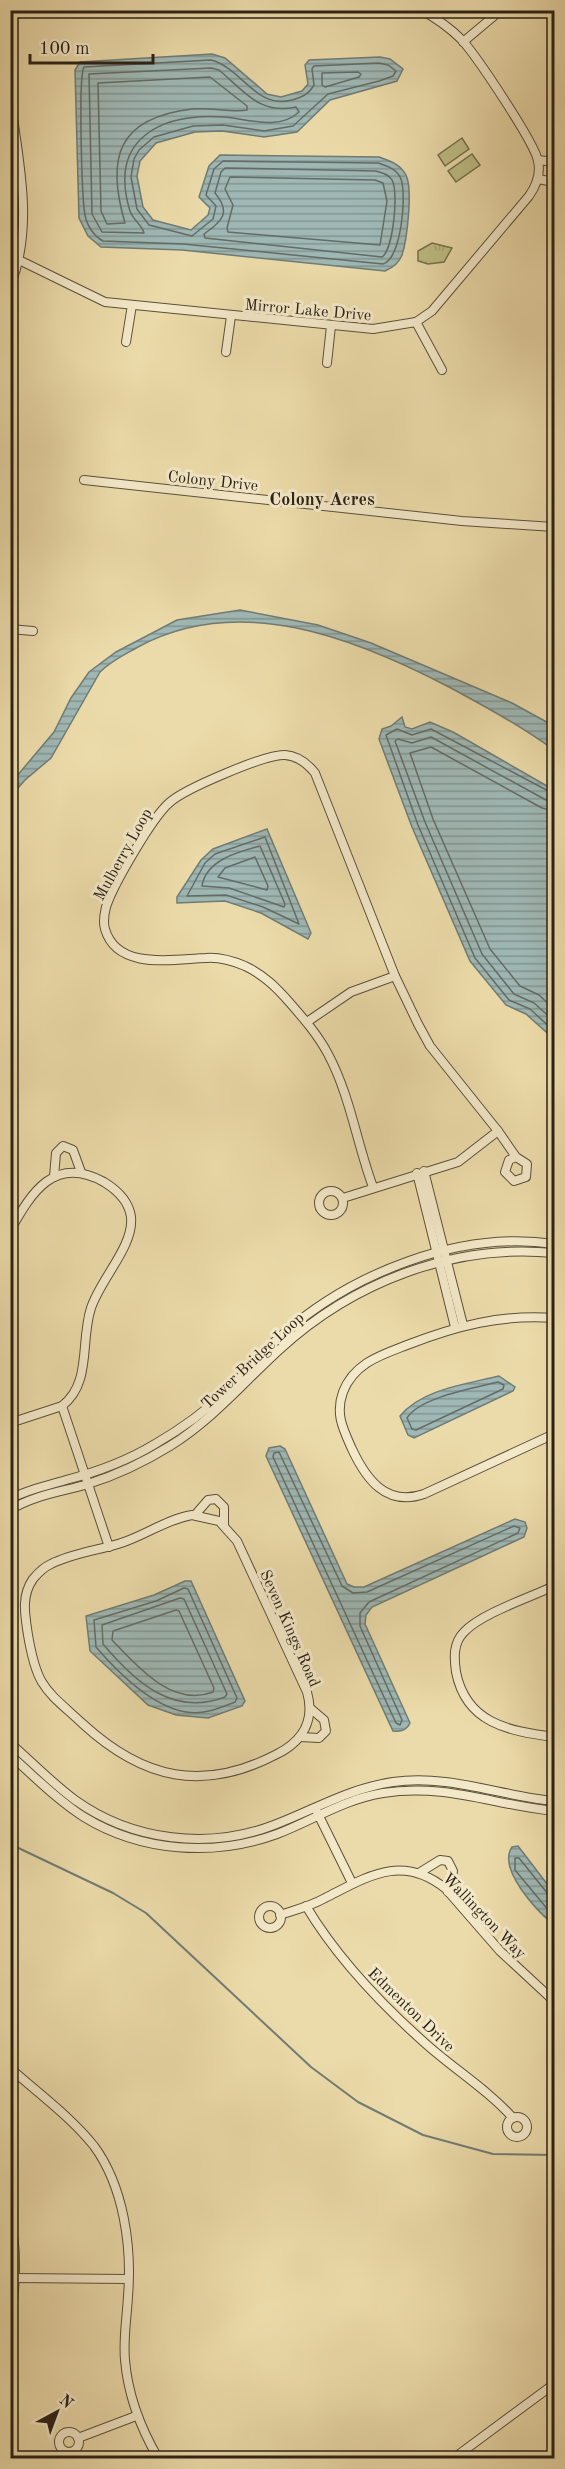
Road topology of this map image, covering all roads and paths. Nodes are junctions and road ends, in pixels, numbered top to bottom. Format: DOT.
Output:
graph roads {
  1 [pos="22,10"];
  2 [pos="421,10"];
  3 [pos="494,16"];
  4 [pos="10,18"];
  5 [pos="463,42"];
  6 [pos="10,97"];
  7 [pos="11,109"];
  8 [pos="538,160"];
  9 [pos="555,162"];
  10 [pos="538,179"];
  11 [pos="555,182"];
  12 [pos="19,260"];
  13 [pos="10,286"];
  14 [pos="132,305"];
  15 [pos="231,316"];
  16 [pos="416,322"];
  17 [pos="331,326"];
  18 [pos="126,342"];
  19 [pos="226,352"];
  20 [pos="327,363"];
  21 [pos="442,370"];
  22 [pos="84,480"];
  23 [pos="555,527"];
  24 [pos="10,629"];
  25 [pos="33,632"];
  26 [pos="395,976"];
  27 [pos="307,1022"];
  28 [pos="498,1131"];
  29 [pos="516,1157"];
  30 [pos="81,1172"];
  31 [pos="421,1172"];
  32 [pos="54,1177"];
  33 [pos="373,1187"];
  34 [pos="343,1198"];
  35 [pos="10,1231"];
  36 [pos="555,1244"];
  37 [pos="441,1252"];
  38 [pos="555,1253"];
  39 [pos="443,1262"];
  40 [pos="555,1318"];
  41 [pos="459,1326"];
  42 [pos="62,1406"];
  43 [pos="10,1424"];
  44 [pos="555,1434"];
  45 [pos="85,1475"];
  46 [pos="88,1484"];
  47 [pos="10,1499"];
  48 [pos="10,1510"];
  49 [pos="195,1515"];
  50 [pos="224,1525"];
  51 [pos="109,1547"];
  52 [pos="555,1586"];
  53 [pos="310,1708"];
  54 [pos="300,1737"];
  55 [pos="555,1737"];
  56 [pos="10,1743"];
  57 [pos="10,1755"];
  58 [pos="555,1802"];
  59 [pos="314,1806"];
  60 [pos="555,1811"];
  61 [pos="318,1815"];
  62 [pos="420,1873"];
  63 [pos="352,1883"];
  64 [pos="448,1892"];
  65 [pos="306,1906"];
  66 [pos="280,1915"];
  67 [pos="555,2001"];
  68 [pos="10,2068"];
  69 [pos="513,2118"];
  70 [pos="10,2224"];
  71 [pos="13,2278"];
  72 [pos="128,2279"];
  73 [pos="10,2325"];
  74 [pos="555,2384"];
  75 [pos="136,2416"];
  76 [pos="78,2438"];
  77 [pos="158,2458"];
  78 [pos="454,2458"];
  1 -- 4 [label="street"];
  2 -- 5 [label="street"];
  3 -- 5 [label="street"];
  5 -- 8 [label="street"];
  6 -- 7 [label="street"];
  7 -- 12 [label="street"];
  8 -- 9 [label="street"];
  8 -- 10 [label="street"];
  10 -- 11 [label="street"];
  10 -- 16 [label="street, Mirror Lake Drive"];
  12 -- 13 [label="street"];
  12 -- 14 [label="street, Mirror Lake Drive"];
  14 -- 15 [label="street, Mirror Lake Drive"];
  14 -- 18 [label="street"];
  15 -- 17 [label="street, Mirror Lake Drive"];
  15 -- 19 [label="street"];
  16 -- 17 [label="street, Mirror Lake Drive"];
  16 -- 21 [label="street"];
  17 -- 20 [label="street"];
  22 -- 23 [label="street, Colony Drive"];
  24 -- 25 [label="street"];
  26 -- 27 [label="street"];
  26 -- 27 [label="street, Mulberry Loop"];
  26 -- 28 [label="street, Mulberry Loop"];
  27 -- 33 [label="street, Mulberry Loop"];
  28 -- 29 [label="street, Mulberry Loop"];
  28 -- 31 [label="street"];
  30 -- 32 [label="street"];
  30 -- 32 [label="street"];
  30 -- 42 [label="street"];
  31 -- 33 [label="street"];
  31 -- 37 [label="street"];
  32 -- 35 [label="street"];
  33 -- 34 [label="street"];
  36 -- 37 [label="street, Tower Bridge Loop"];
  37 -- 39 [label="street"];
  37 -- 45 [label="street, Tower Bridge Loop"];
  38 -- 39 [label="street, Tower Bridge Loop"];
  39 -- 41 [label="street"];
  39 -- 46 [label="street, Tower Bridge Loop"];
  40 -- 41 [label="street"];
  41 -- 44 [label="street"];
  42 -- 43 [label="street"];
  42 -- 45 [label="street"];
  45 -- 46 [label="street"];
  45 -- 47 [label="street, Tower Bridge Loop"];
  46 -- 48 [label="street, Tower Bridge Loop"];
  46 -- 51 [label="street"];
  49 -- 50 [label="street"];
  49 -- 50 [label="street, Seven Kings Road"];
  49 -- 51 [label="street"];
  50 -- 53 [label="street, Seven Kings Road"];
  51 -- 54 [label="street"];
  52 -- 55 [label="street"];
  53 -- 54 [label="street, Seven Kings Road"];
  53 -- 54 [label="street"];
  56 -- 59 [label="street"];
  57 -- 61 [label="street"];
  58 -- 59 [label="street"];
  59 -- 61 [label="street"];
  60 -- 61 [label="street"];
  61 -- 63 [label="street"];
  62 -- 63 [label="street, Wallington Way"];
  62 -- 64 [label="street, Wallington Way"];
  62 -- 64 [label="street"];
  63 -- 65 [label="street, Wallington Way"];
  64 -- 67 [label="street, Wallington Way"];
  65 -- 66 [label="street, Wallington Way"];
  65 -- 69 [label="street, Edmenton Drive"];
  68 -- 72 [label="street"];
  70 -- 71 [label="street"];
  71 -- 72 [label="street"];
  71 -- 73 [label="street"];
  72 -- 75 [label="street"];
  74 -- 78 [label="street"];
  75 -- 76 [label="street"];
  75 -- 77 [label="street"];
}
